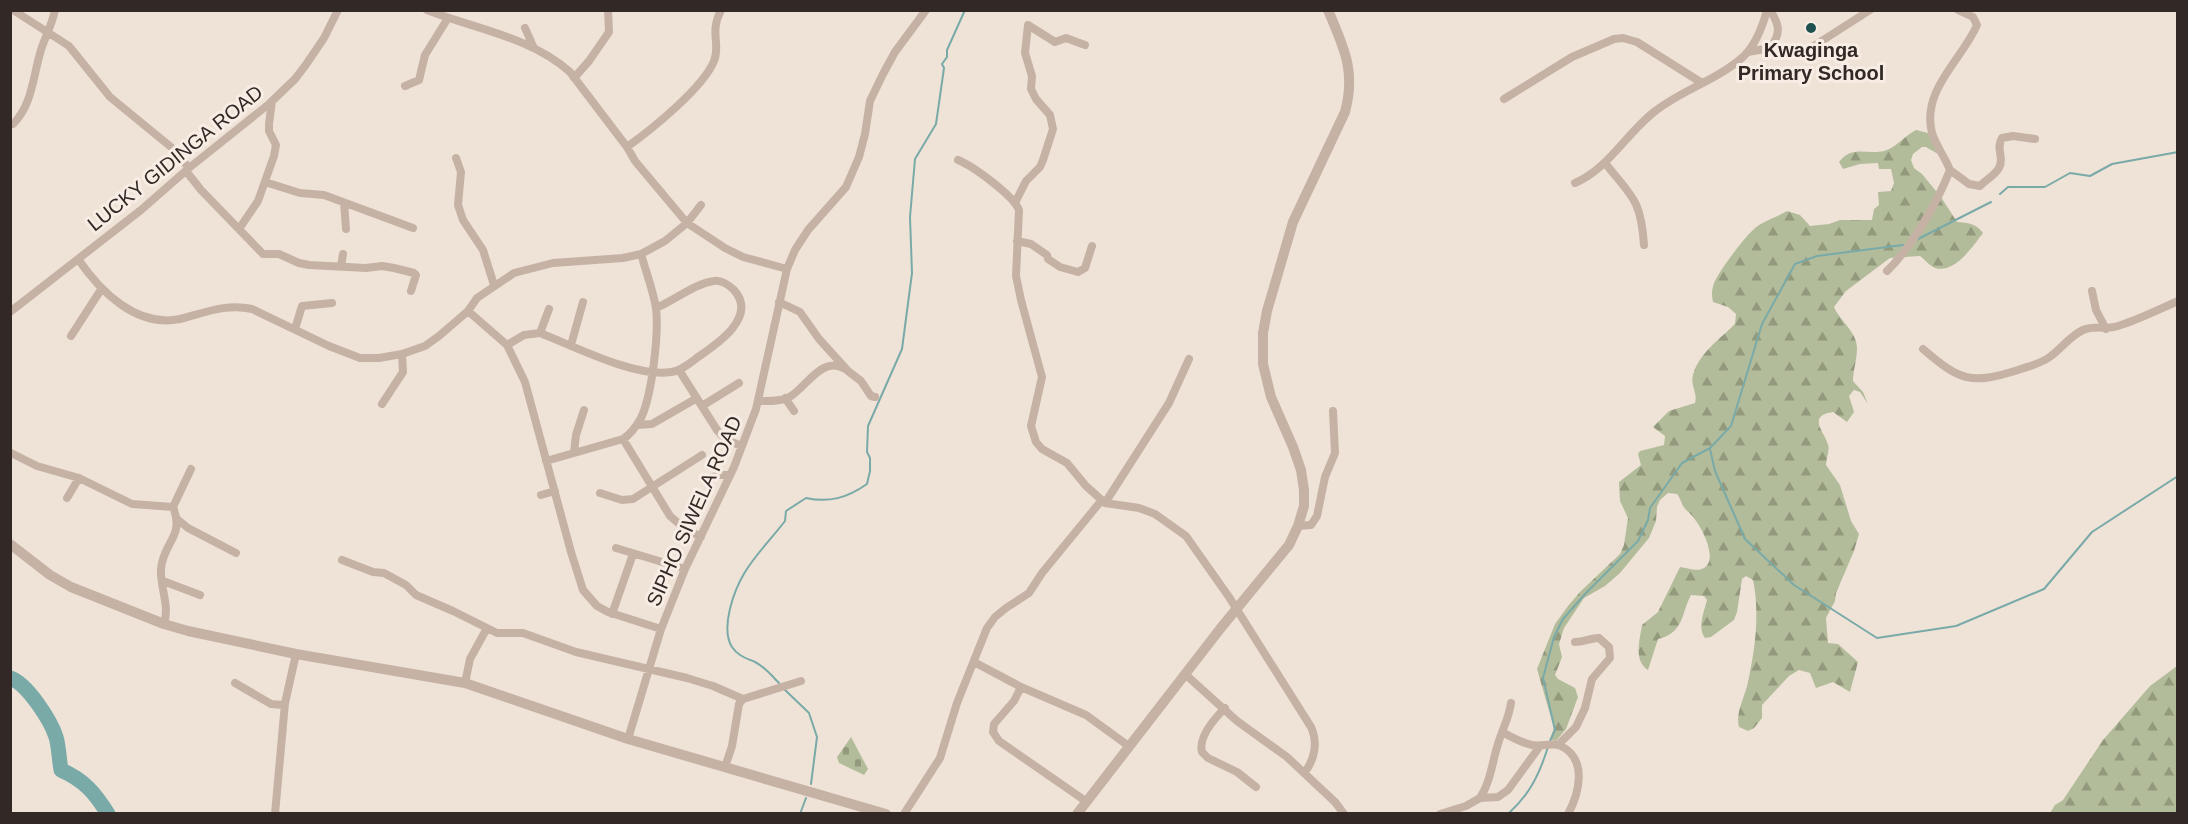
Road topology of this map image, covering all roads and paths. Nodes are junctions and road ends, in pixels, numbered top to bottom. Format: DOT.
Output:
graph roads {
  1 [pos="13,10"];
  2 [pos="55,10"];
  3 [pos="338,10"];
  4 [pos="427,10"];
  5 [pos="608,10"];
  6 [pos="721,10"];
  7 [pos="926,10"];
  8 [pos="1328,10"];
  9 [pos="1768,10"];
  10 [pos="1870,10"];
  11 [pos="1958,10"];
  12 [pos="448,18"];
  13 [pos="525,28"];
  14 [pos="48,33"];
  15 [pos="1085,45"];
  16 [pos="534,46"];
  17 [pos="1770,48"];
  18 [pos="1748,52"];
  19 [pos="574,78"];
  20 [pos="1702,82"];
  21 [pos="405,86"];
  22 [pos="1503,99"];
  23 [pos="272,101"];
  24 [pos="13,124"];
  25 [pos="2035,139"];
  26 [pos="627,147"];
  27 [pos="456,158"];
  28 [pos="958,160"];
  29 [pos="1605,163"];
  30 [pos="188,170"];
  31 [pos="1950,170"];
  32 [pos="265,182"];
  33 [pos="1575,183"];
  34 [pos="344,203"];
  35 [pos="1015,203"];
  36 [pos="701,205"];
  37 [pos="687,223"];
  38 [pos="412,228"];
  39 [pos="239,229"];
  40 [pos="345,229"];
  41 [pos="1017,241"];
  42 [pos="1644,245"];
  43 [pos="1092,246"];
  44 [pos="343,254"];
  45 [pos="641,254"];
  46 [pos="78,259"];
  47 [pos="341,266"];
  48 [pos="788,269"];
  49 [pos="1887,271"];
  50 [pos="494,285"];
  51 [pos="102,288"];
  52 [pos="411,291"];
  53 [pos="2092,291"];
  54 [pos="583,302"];
  55 [pos="779,302"];
  56 [pos="2178,302"];
  57 [pos="332,303"];
  58 [pos="656,308"];
  59 [pos="549,309"];
  60 [pos="468,311"];
  61 [pos="10,312"];
  62 [pos="295,329"];
  63 [pos="2106,329"];
  64 [pos="540,333"];
  65 [pos="71,336"];
  66 [pos="507,345"];
  67 [pos="570,345"];
  68 [pos="1923,349"];
  69 [pos="402,354"];
  70 [pos="1189,359"];
  71 [pos="679,370"];
  72 [pos="652,371"];
  73 [pos="848,371"];
  74 [pos="739,383"];
  75 [pos="875,397"];
  76 [pos="697,398"];
  77 [pos="785,398"];
  78 [pos="758,401"];
  79 [pos="382,404"];
  80 [pos="702,406"];
  81 [pos="584,410"];
  82 [pos="794,411"];
  83 [pos="1333,411"];
  84 [pos="637,425"];
  85 [pos="623,440"];
  86 [pos="742,446"];
  87 [pos="11,453"];
  88 [pos="574,453"];
  89 [pos="702,455"];
  90 [pos="546,461"];
  91 [pos="191,469"];
  92 [pos="730,475"];
  93 [pos="79,478"];
  94 [pos="710,478"];
  95 [pos="651,487"];
  96 [pos="555,491"];
  97 [pos="600,493"];
  98 [pos="542,495"];
  99 [pos="67,498"];
  100 [pos="1103,502"];
  101 [pos="172,507"];
  102 [pos="177,519"];
  103 [pos="1298,526"];
  104 [pos="701,537"];
  105 [pos="10,544"];
  106 [pos="616,548"];
  107 [pos="236,553"];
  108 [pos="633,554"];
  109 [pos="342,560"];
  110 [pos="685,569"];
  111 [pos="163,581"];
  112 [pos="200,595"];
  113 [pos="1237,610"];
  114 [pos="612,614"];
  115 [pos="164,624"];
  116 [pos="487,628"];
  117 [pos="661,628"];
  118 [pos="1575,642"];
  119 [pos="296,654"];
  120 [pos="974,662"];
  121 [pos="649,668"];
  122 [pos="1185,674"];
  123 [pos="801,681"];
  124 [pos="235,683"];
  125 [pos="465,683"];
  126 [pos="1021,687"];
  127 [pos="743,699"];
  128 [pos="285,703"];
  129 [pos="1511,703"];
  130 [pos="1225,708"];
  131 [pos="1502,732"];
  132 [pos="628,739"];
  133 [pos="1556,745"];
  134 [pos="1540,746"];
  135 [pos="1130,747"];
  136 [pos="725,767"];
  137 [pos="1304,773"];
  138 [pos="1256,787"];
  139 [pos="1480,798"];
  140 [pos="1087,801"];
  141 [pos="275,813"];
  142 [pos="886,813"];
  143 [pos="904,813"];
  144 [pos="1077,813"];
  145 [pos="1344,813"];
  146 [pos="1440,813"];
  147 [pos="1568,813"];
  1 -- 14 [label="street"];
  2 -- 14 [label="street"];
  3 -- 23 [label="street, LUCKY GIDINGA ROAD"];
  4 -- 12 [label="street"];
  5 -- 19 [label="street"];
  6 -- 26 [label="street"];
  7 -- 48 [label="street, SIPHO SIWELA ROAD"];
  8 -- 103 [label="street"];
  9 -- 17 [label="street"];
  9 -- 18 [label="street"];
  10 -- 17 [label="street"];
  11 -- 31 [label="street"];
  12 -- 16 [label="street"];
  12 -- 21 [label="street"];
  13 -- 16 [label="street"];
  14 -- 24 [label="street"];
  14 -- 30 [label="street"];
  15 -- 35 [label="street"];
  16 -- 19 [label="street"];
  17 -- 18 [label="street"];
  18 -- 20 [label="street"];
  19 -- 26 [label="street"];
  20 -- 22 [label="street"];
  20 -- 29 [label="street"];
  23 -- 30 [label="street, LUCKY GIDINGA ROAD"];
  23 -- 32 [label="street"];
  25 -- 31 [label="street"];
  26 -- 37 [label="street"];
  27 -- 50 [label="street"];
  28 -- 35 [label="street"];
  29 -- 33 [label="street"];
  29 -- 42 [label="street"];
  30 -- 39 [label="street"];
  30 -- 46 [label="street, LUCKY GIDINGA ROAD"];
  31 -- 49 [label="street"];
  32 -- 34 [label="street"];
  32 -- 39 [label="street"];
  34 -- 38 [label="street"];
  34 -- 40 [label="street"];
  35 -- 41 [label="street"];
  36 -- 37 [label="street"];
  37 -- 45 [label="street"];
  37 -- 48 [label="street"];
  39 -- 47 [label="street"];
  41 -- 43 [label="street"];
  41 -- 100 [label="street"];
  44 -- 47 [label="street"];
  45 -- 50 [label="street"];
  45 -- 58 [label="street"];
  46 -- 51 [label="street"];
  46 -- 61 [label="street, LUCKY GIDINGA ROAD"];
  47 -- 52 [label="street"];
  48 -- 55 [label="street, SIPHO SIWELA ROAD"];
  50 -- 60 [label="street"];
  51 -- 62 [label="street"];
  51 -- 65 [label="street"];
  53 -- 63 [label="street"];
  54 -- 67 [label="street"];
  55 -- 73 [label="street"];
  55 -- 78 [label="street, SIPHO SIWELA ROAD"];
  56 -- 63 [label="street"];
  57 -- 62 [label="street"];
  58 -- 71 [label="street"];
  58 -- 72 [label="street"];
  59 -- 64 [label="street"];
  60 -- 66 [label="street"];
  60 -- 69 [label="street"];
  62 -- 69 [label="street"];
  63 -- 68 [label="street"];
  64 -- 66 [label="street"];
  64 -- 67 [label="street"];
  66 -- 90 [label="street"];
  67 -- 72 [label="street"];
  69 -- 79 [label="street"];
  70 -- 100 [label="street"];
  71 -- 72 [label="street"];
  71 -- 76 [label="street"];
  72 -- 84 [label="street"];
  73 -- 75 [label="street"];
  73 -- 77 [label="street"];
  74 -- 80 [label="street"];
  76 -- 80 [label="street"];
  76 -- 84 [label="street"];
  77 -- 78 [label="street"];
  77 -- 82 [label="street"];
  78 -- 86 [label="street, SIPHO SIWELA ROAD"];
  80 -- 86 [label="street"];
  81 -- 88 [label="street"];
  83 -- 103 [label="street"];
  84 -- 85 [label="street"];
  85 -- 88 [label="street"];
  85 -- 95 [label="street"];
  86 -- 92 [label="street, SIPHO SIWELA ROAD"];
  87 -- 93 [label="street"];
  88 -- 90 [label="street"];
  89 -- 95 [label="street"];
  90 -- 96 [label="street"];
  91 -- 101 [label="street"];
  92 -- 94 [label="street"];
  92 -- 104 [label="street, SIPHO SIWELA ROAD"];
  93 -- 99 [label="street"];
  93 -- 101 [label="street"];
  95 -- 97 [label="street"];
  95 -- 104 [label="street"];
  96 -- 98 [label="street"];
  96 -- 114 [label="street"];
  100 -- 113 [label="street"];
  100 -- 120 [label="street"];
  101 -- 102 [label="street"];
  102 -- 107 [label="street"];
  102 -- 111 [label="street"];
  103 -- 113 [label="street"];
  104 -- 110 [label="street, SIPHO SIWELA ROAD"];
  105 -- 115 [label="street"];
  106 -- 108 [label="street"];
  108 -- 110 [label="street"];
  108 -- 114 [label="street"];
  109 -- 116 [label="street"];
  110 -- 117 [label="street, SIPHO SIWELA ROAD"];
  111 -- 112 [label="street"];
  111 -- 115 [label="street"];
  113 -- 122 [label="street"];
  113 -- 137 [label="street"];
  114 -- 117 [label="street"];
  115 -- 119 [label="street"];
  116 -- 121 [label="street"];
  116 -- 125 [label="street"];
  117 -- 121 [label="street, SIPHO SIWELA ROAD"];
  118 -- 133 [label="street"];
  119 -- 125 [label="street"];
  119 -- 128 [label="street"];
  120 -- 126 [label="street"];
  120 -- 143 [label="street"];
  121 -- 127 [label="street"];
  121 -- 132 [label="street, SIPHO SIWELA ROAD"];
  122 -- 130 [label="street"];
  122 -- 135 [label="street"];
  123 -- 127 [label="street"];
  124 -- 128 [label="street"];
  125 -- 132 [label="street"];
  126 -- 135 [label="street"];
  126 -- 140 [label="street"];
  127 -- 136 [label="street"];
  128 -- 141 [label="street"];
  129 -- 131 [label="street"];
  130 -- 137 [label="street"];
  130 -- 138 [label="street"];
  131 -- 134 [label="street"];
  131 -- 139 [label="street"];
  132 -- 136 [label="street"];
  133 -- 134 [label="street"];
  133 -- 147 [label="street"];
  134 -- 139 [label="street"];
  135 -- 140 [label="street"];
  136 -- 142 [label="street"];
  137 -- 145 [label="street"];
  139 -- 146 [label="street"];
  140 -- 144 [label="street"];
}
